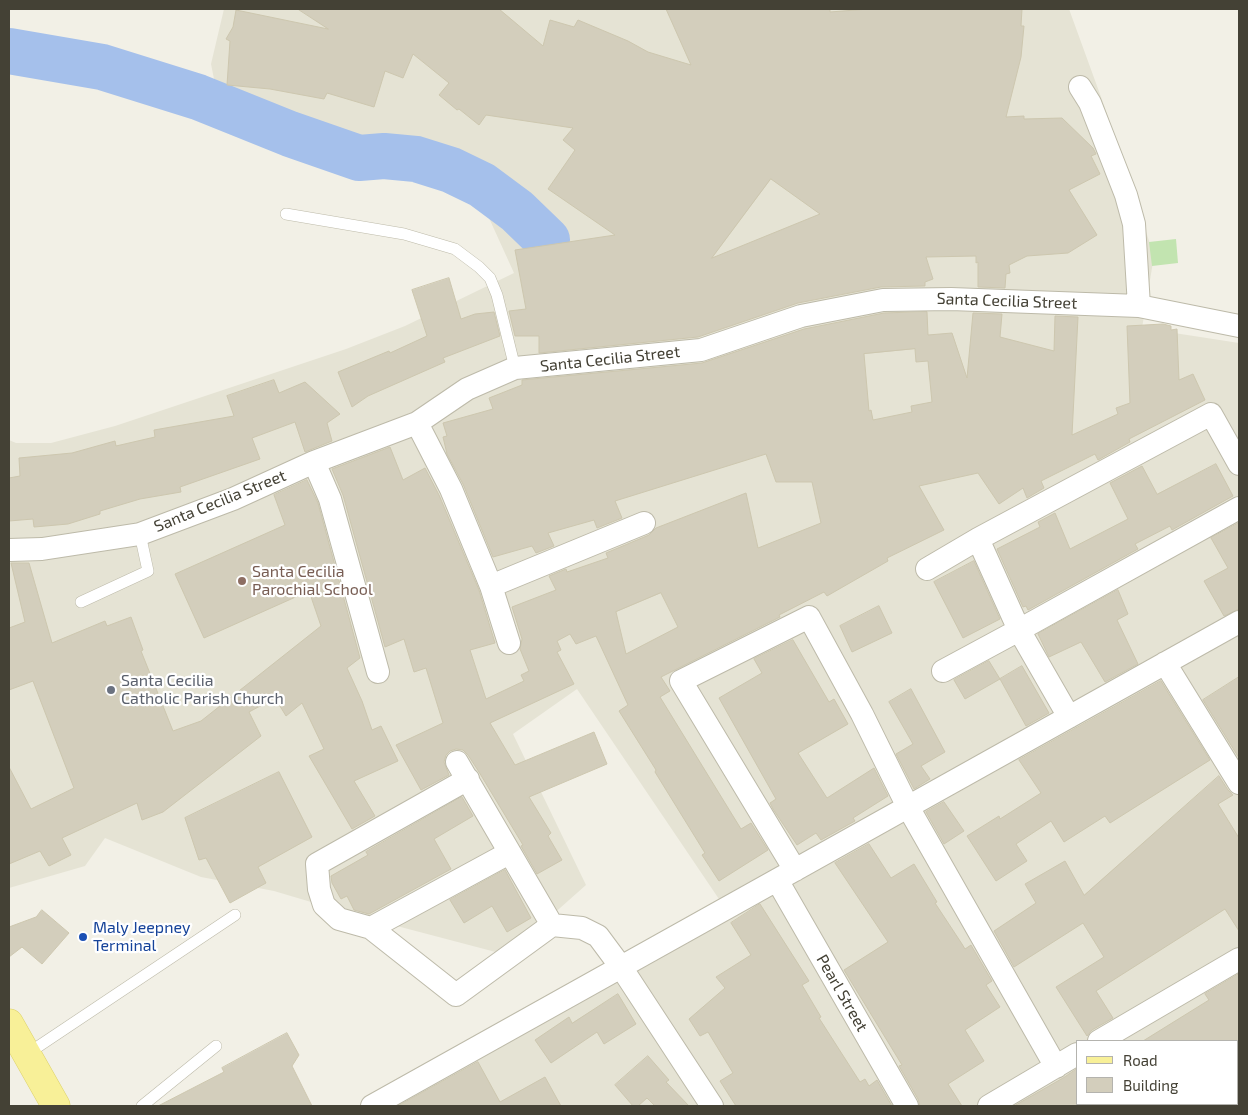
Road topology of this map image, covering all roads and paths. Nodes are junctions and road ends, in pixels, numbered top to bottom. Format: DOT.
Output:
graph roads {
  1 [pos="1080,87"];
  2 [pos="286,214"];
  3 [pos="1139,306"];
  4 [pos="1239,326"];
  5 [pos="515,368"];
  6 [pos="418,423"];
  7 [pos="314,462"];
  8 [pos="1239,464"];
  9 [pos="1239,508"];
  10 [pos="644,523"];
  11 [pos="140,534"];
  12 [pos="978,539"];
  13 [pos="9,550"];
  14 [pos="926,569"];
  15 [pos="491,586"];
  16 [pos="81,602"];
  17 [pos="1239,622"];
  18 [pos="1019,630"];
  19 [pos="510,643"];
  20 [pos="1166,663"];
  21 [pos="942,671"];
  22 [pos="378,672"];
  23 [pos="1069,717"];
  24 [pos="1239,783"];
  25 [pos="908,807"];
  26 [pos="509,853"];
  27 [pos="786,875"];
  28 [pos="235,915"];
  29 [pos="552,925"];
  30 [pos="371,928"];
  31 [pos="1239,959"];
  32 [pos="621,967"];
  33 [pos="9,1023"];
  34 [pos="1101,1040"];
  35 [pos="216,1046"];
  36 [pos="25,1055"];
  37 [pos="1076,1055"];
  38 [pos="1056,1067"];
  39 [pos="56,1106"];
  40 [pos="142,1106"];
  41 [pos="372,1106"];
  42 [pos="712,1106"];
  43 [pos="907,1106"];
  44 [pos="989,1106"];
  1 -- 3 [label="street"];
  2 -- 5 [label="lane"];
  3 -- 4 [label="street, Santa Cecilia Street"];
  3 -- 5 [label="street, Santa Cecilia Street"];
  5 -- 6 [label="street, Santa Cecilia Street"];
  6 -- 7 [label="street, Santa Cecilia Street"];
  6 -- 15 [label="street"];
  7 -- 11 [label="street, Santa Cecilia Street"];
  7 -- 22 [label="street"];
  8 -- 12 [label="street"];
  9 -- 18 [label="street"];
  10 -- 15 [label="street"];
  11 -- 13 [label="street, Santa Cecilia Street"];
  11 -- 16 [label="lane"];
  12 -- 14 [label="street"];
  12 -- 18 [label="street"];
  15 -- 19 [label="street"];
  17 -- 20 [label="street"];
  18 -- 21 [label="street"];
  18 -- 23 [label="street"];
  20 -- 23 [label="street"];
  20 -- 24 [label="street"];
  23 -- 25 [label="street"];
  25 -- 27 [label="street"];
  25 -- 27 [label="street, Pearl Street"];
  25 -- 38 [label="street"];
  26 -- 29 [label="street"];
  26 -- 30 [label="street"];
  26 -- 30 [label="street"];
  27 -- 32 [label="street"];
  27 -- 43 [label="street, Pearl Street"];
  28 -- 36 [label="lane"];
  29 -- 30 [label="street"];
  29 -- 32 [label="street"];
  31 -- 34 [label="street"];
  32 -- 41 [label="street"];
  32 -- 42 [label="street"];
  33 -- 36 [label="main road"];
  35 -- 40 [label="lane"];
  36 -- 39 [label="main road"];
  37 -- 38 [label="street"];
  38 -- 44 [label="street"];
}
